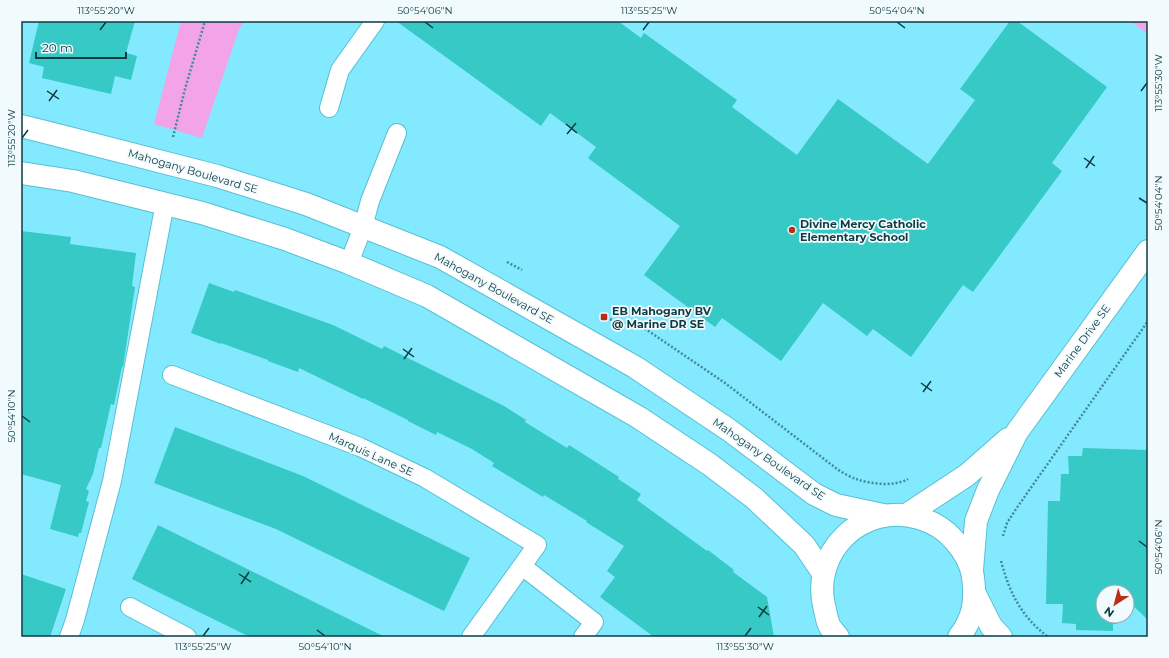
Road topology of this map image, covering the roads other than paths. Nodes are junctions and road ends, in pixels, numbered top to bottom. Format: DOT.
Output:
graph roads {
  1 [pos="375,21"];
  2 [pos="329,108"];
  3 [pos="21,126"];
  4 [pos="397,133"];
  5 [pos="21,174"];
  6 [pos="165,203"];
  7 [pos="363,227"];
  8 [pos="1148,251"];
  9 [pos="349,263"];
  10 [pos="172,374"];
  11 [pos="1017,432"];
  12 [pos="908,514"];
  13 [pos="883,516"];
  14 [pos="522,566"];
  15 [pos="972,570"];
  16 [pos="823,573"];
  17 [pos="975,594"];
  18 [pos="130,607"];
  19 [pos="69,637"];
  20 [pos="187,637"];
  21 [pos="471,637"];
  22 [pos="583,637"];
  23 [pos="838,637"];
  24 [pos="959,637"];
  25 [pos="1001,637"];
  1 -- 2 [label="lane"];
  3 -- 7 [label="street, Mahogany Boulevard SE"];
  4 -- 7 [label="lane"];
  5 -- 6 [label="street"];
  6 -- 9 [label="street"];
  6 -- 19 [label="lane"];
  7 -- 9 [label="lane"];
  7 -- 13 [label="street, Mahogany Boulevard SE"];
  8 -- 11 [label="street, Marine Drive SE"];
  9 -- 16 [label="street"];
  10 -- 14 [label="lane, Marquis Lane SE"];
  11 -- 12 [label="street, Marine Drive SE"];
  11 -- 15 [label="street, Marine Drive SE"];
  12 -- 13 [label="street"];
  12 -- 15 [label="street"];
  13 -- 16 [label="street"];
  14 -- 21 [label="lane, Marquis Lane SE"];
  14 -- 22 [label="lane"];
  15 -- 17 [label="street"];
  16 -- 23 [label="street"];
  17 -- 24 [label="street"];
  17 -- 25 [label="street"];
  18 -- 20 [label="lane"];
}
